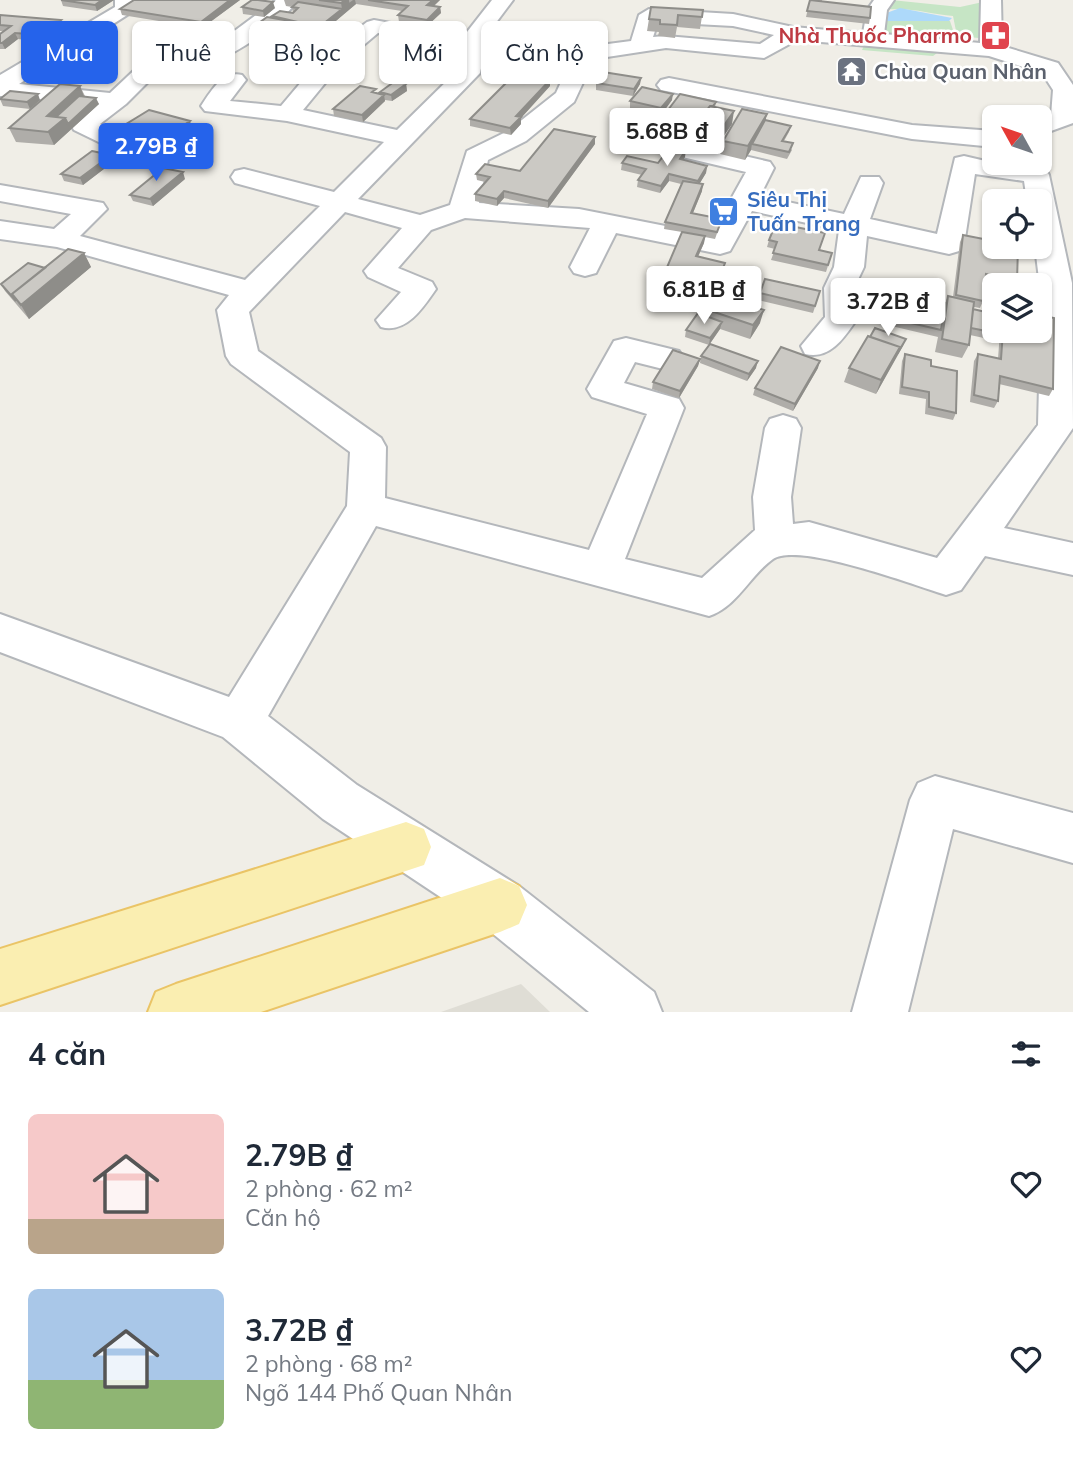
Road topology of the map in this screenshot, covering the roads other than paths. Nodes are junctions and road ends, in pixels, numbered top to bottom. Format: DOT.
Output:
graph roads {
  1 [pos="125,0"];
  2 [pos="288,0"];
  3 [pos="503,0"];
  4 [pos="884,0"];
  5 [pos="988,0"];
  6 [pos="379,27"];
  7 [pos="478,32"];
  8 [pos="481,33"];
  9 [pos="872,40"];
  10 [pos="991,50"];
  11 [pos="608,51"];
  12 [pos="467,67"];
  13 [pos="472,68"];
  14 [pos="231,84"];
  15 [pos="572,84"];
  16 [pos="669,85"];
  17 [pos="0,87"];
  18 [pos="118,99"];
  19 [pos="287,114"];
  20 [pos="1068,120"];
  21 [pos="403,139"];
  22 [pos="982,139"];
  23 [pos="649,142"];
  24 [pos="122,144"];
  25 [pos="982,165"];
  26 [pos="1036,175"];
  27 [pos="244,177"];
  28 [pos="870,183"];
  29 [pos="0,193"];
  30 [pos="745,201"];
  31 [pos="342,202"];
  32 [pos="463,210"];
  33 [pos="607,222"];
  34 [pos="421,224"];
  35 [pos="854,224"];
  36 [pos="1059,226"];
  37 [pos="0,230"];
  38 [pos="60,239"];
  39 [pos="585,267"];
  40 [pos="251,292"];
  41 [pos="392,320"];
  42 [pos="817,346"];
  43 [pos="667,359"];
  44 [pos="783,428"];
  45 [pos="1065,429"];
  46 [pos="366,508"];
  47 [pos="976,538"];
  48 [pos="775,542"];
  49 [pos="1073,559"];
  50 [pos="600,571"];
  51 [pos="0,633"];
  52 [pos="239,722"];
  53 [pos="1073,838"];
  54 [pos="406,847"];
  55 [pos="500,905"];
  56 [pos="0,977"];
  57 [pos="176,1012"];
  58 [pos="635,1012"];
  59 [pos="880,1012"];
  1 -- 17 [label="street"];
  2 -- 18 [label="street"];
  3 -- 7 [label="street"];
  4 -- 9 [label="street"];
  5 -- 10 [label="street"];
  6 -- 19 [label="street"];
  7 -- 8 [label="street"];
  7 -- 13 [label="street"];
  9 -- 10 [label="street"];
  9 -- 11 [label="street"];
  10 -- 20 [label="street"];
  12 -- 13 [label="street"];
  13 -- 21 [label="street"];
  14 -- 19 [label="street"];
  15 -- 32 [label="street"];
  16 -- 22 [label="street"];
  17 -- 18 [label="street"];
  18 -- 24 [label="street"];
  19 -- 21 [label="street"];
  21 -- 31 [label="street"];
  23 -- 30 [label="street"];
  25 -- 35 [label="street"];
  26 -- 36 [label="street"];
  27 -- 31 [label="street"];
  28 -- 35 [label="street"];
  29 -- 38 [label="street"];
  30 -- 33 [label="street"];
  30 -- 35 [label="street"];
  31 -- 34 [label="street"];
  31 -- 40 [label="street"];
  32 -- 33 [label="street"];
  32 -- 34 [label="street"];
  33 -- 39 [label="street"];
  34 -- 41 [label="street"];
  35 -- 42 [label="street"];
  36 -- 45 [label="street"];
  37 -- 38 [label="street"];
  38 -- 40 [label="street"];
  40 -- 46 [label="street"];
  43 -- 50 [label="street"];
  44 -- 48 [label="street"];
  45 -- 47 [label="street"];
  46 -- 50 [label="street"];
  46 -- 52 [label="street"];
  47 -- 48 [label="street"];
  47 -- 49 [label="street"];
  48 -- 50 [label="street"];
  51 -- 52 [label="street"];
  52 -- 54 [label="street"];
  53 -- 59 [label="street"];
  54 -- 55 [label="street"];
  54 -- 56 [label="main road"];
  55 -- 57 [label="main road"];
  55 -- 58 [label="street"];
}
